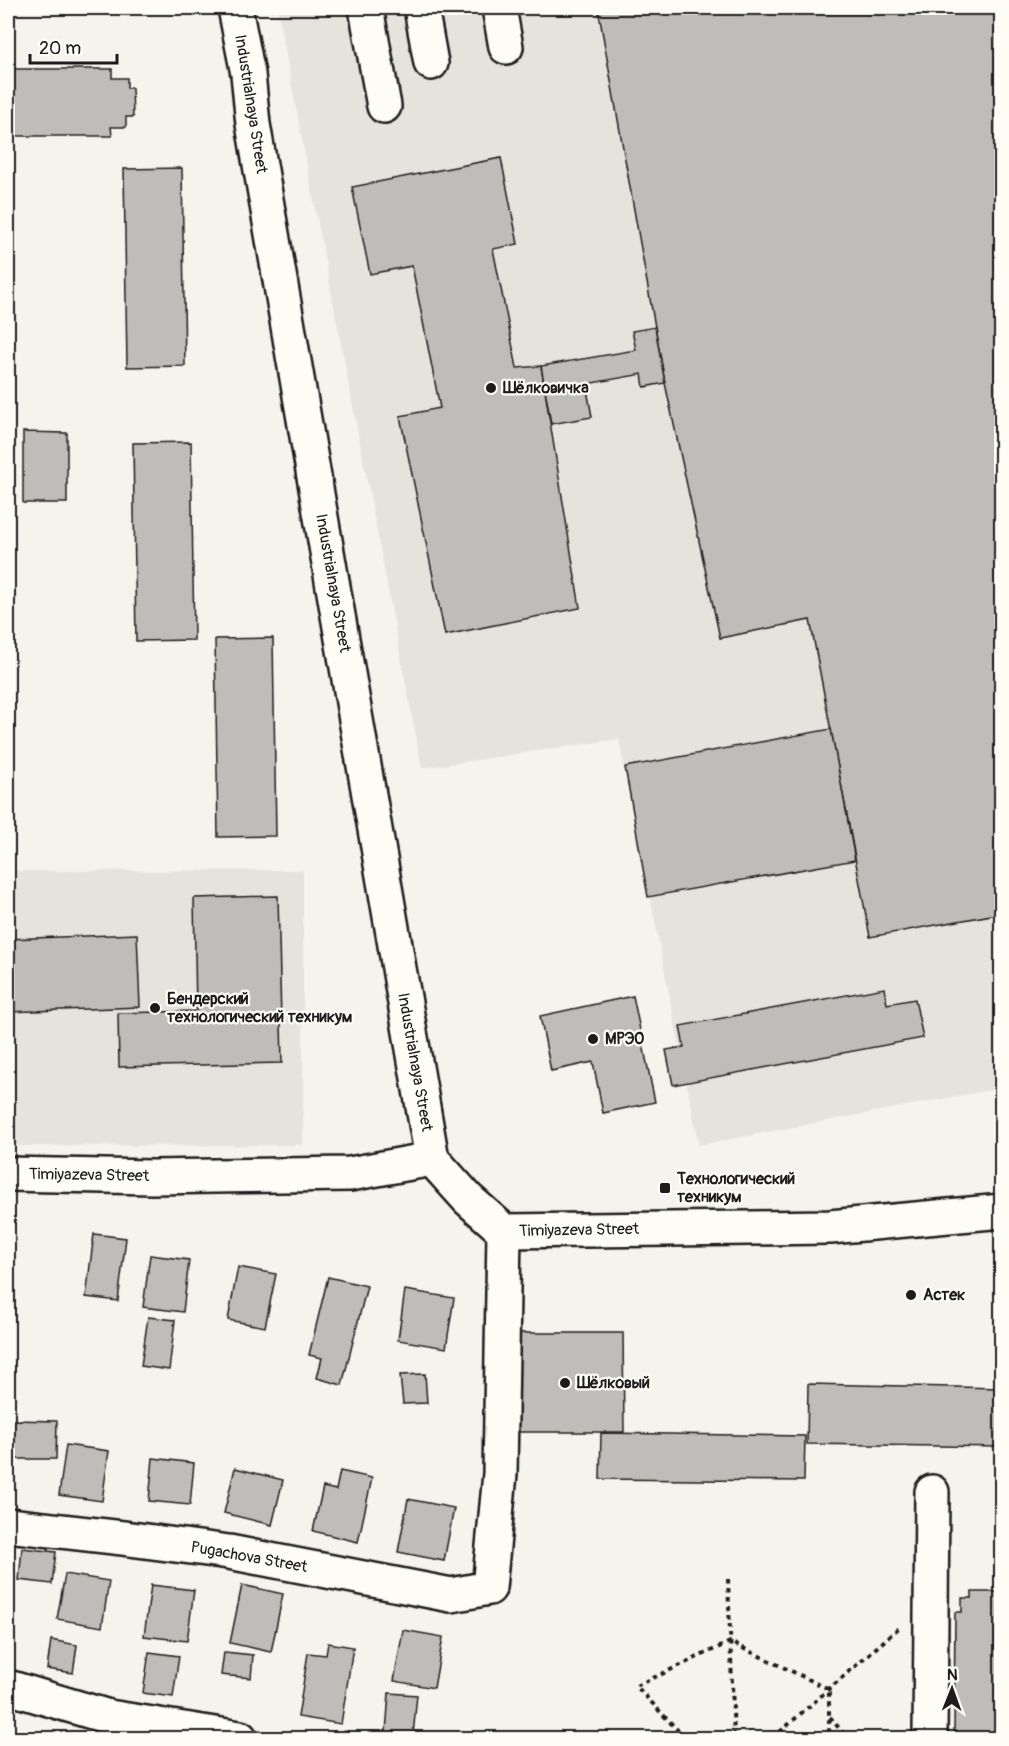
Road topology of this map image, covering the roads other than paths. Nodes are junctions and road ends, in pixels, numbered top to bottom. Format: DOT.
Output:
graph roads {
  1 [pos="236,8"];
  2 [pos="366,8"];
  3 [pos="421,8"];
  4 [pos="499,8"];
  5 [pos="506,47"];
  6 [pos="430,63"];
  7 [pos="384,106"];
  8 [pos="432,1159"];
  9 [pos="8,1174"];
  10 [pos="1002,1211"];
  11 [pos="504,1231"];
  12 [pos="932,1492"];
  13 [pos="8,1526"];
  14 [pos="8,1687"];
  15 [pos="240,1738"];
  16 [pos="930,1738"];
  1 -- 8 [label="street, Industrialnaya Street"];
  2 -- 7 [label="street"];
  3 -- 6 [label="street"];
  4 -- 5 [label="street"];
  8 -- 9 [label="street, Timiyazeva Street"];
  8 -- 11 [label="street, Timiyazeva Street"];
  10 -- 11 [label="street, Timiyazeva Street"];
  11 -- 13 [label="street, Pugachova Street"];
  12 -- 16 [label="street"];
  14 -- 15 [label="street"];
}
